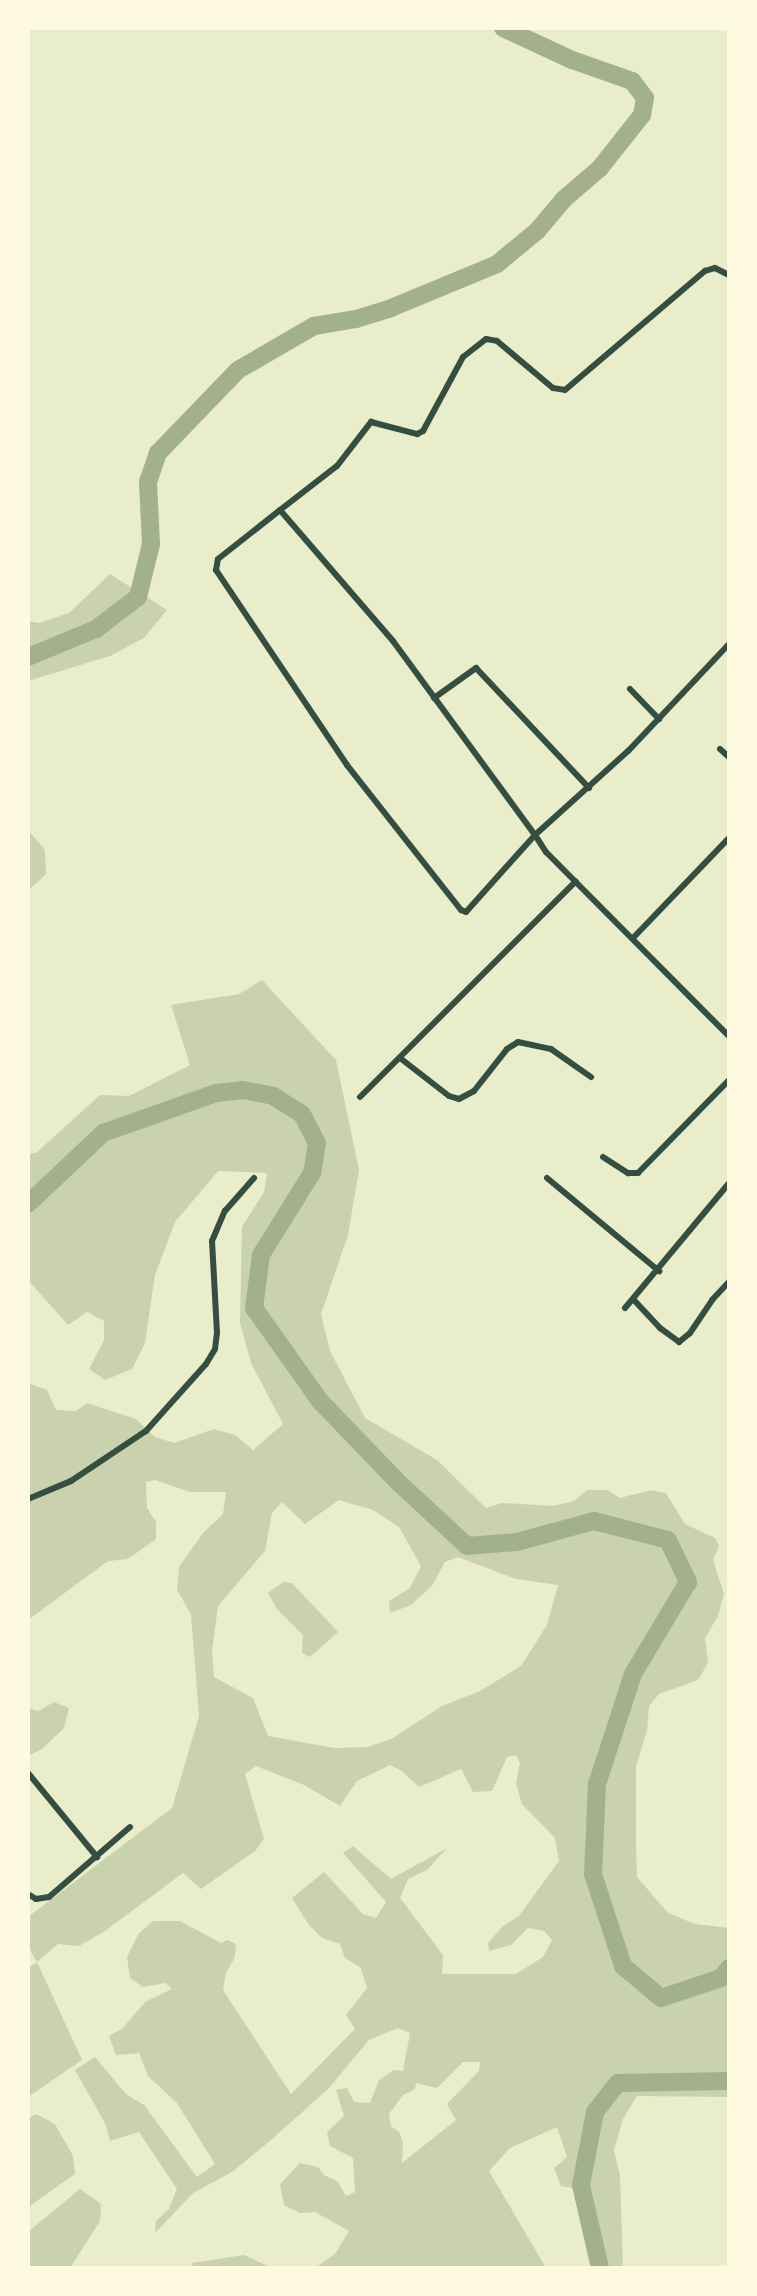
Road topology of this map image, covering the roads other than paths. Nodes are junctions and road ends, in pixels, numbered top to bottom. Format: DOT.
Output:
graph roads {
  1 [pos="729,275"];
  2 [pos="280,510"];
  3 [pos="729,644"];
  4 [pos="630,689"];
  5 [pos="434,698"];
  6 [pos="659,719"];
  7 [pos="720,749"];
  8 [pos="729,757"];
  9 [pos="589,788"];
  10 [pos="535,835"];
  11 [pos="729,838"];
  12 [pos="576,881"];
  13 [pos="634,937"];
  14 [pos="729,1036"];
  15 [pos="400,1058"];
  16 [pos="591,1077"];
  17 [pos="729,1080"];
  18 [pos="360,1097"];
  19 [pos="603,1157"];
  20 [pos="254,1178"];
  21 [pos="547,1178"];
  22 [pos="729,1183"];
  23 [pos="659,1271"];
  24 [pos="729,1282"];
  25 [pos="633,1299"];
  26 [pos="625,1308"];
  27 [pos="28,1499"];
  28 [pos="28,1773"];
  29 [pos="130,1827"];
  30 [pos="97,1857"];
  31 [pos="28,1894"];
  1 -- 2 [label="street"];
  2 -- 5 [label="street"];
  2 -- 10 [label="street"];
  3 -- 6 [label="street"];
  4 -- 6 [label="street"];
  5 -- 9 [label="street"];
  5 -- 10 [label="street"];
  6 -- 9 [label="street"];
  7 -- 8 [label="street"];
  9 -- 10 [label="street"];
  10 -- 12 [label="street"];
  11 -- 13 [label="street"];
  12 -- 13 [label="street"];
  12 -- 15 [label="street"];
  13 -- 14 [label="street"];
  15 -- 16 [label="street"];
  15 -- 18 [label="street"];
  17 -- 19 [label="street"];
  20 -- 27 [label="street"];
  21 -- 23 [label="street"];
  22 -- 23 [label="street"];
  23 -- 25 [label="street"];
  24 -- 25 [label="street"];
  25 -- 26 [label="street"];
  28 -- 30 [label="street"];
  29 -- 30 [label="street"];
  30 -- 31 [label="street"];
}
